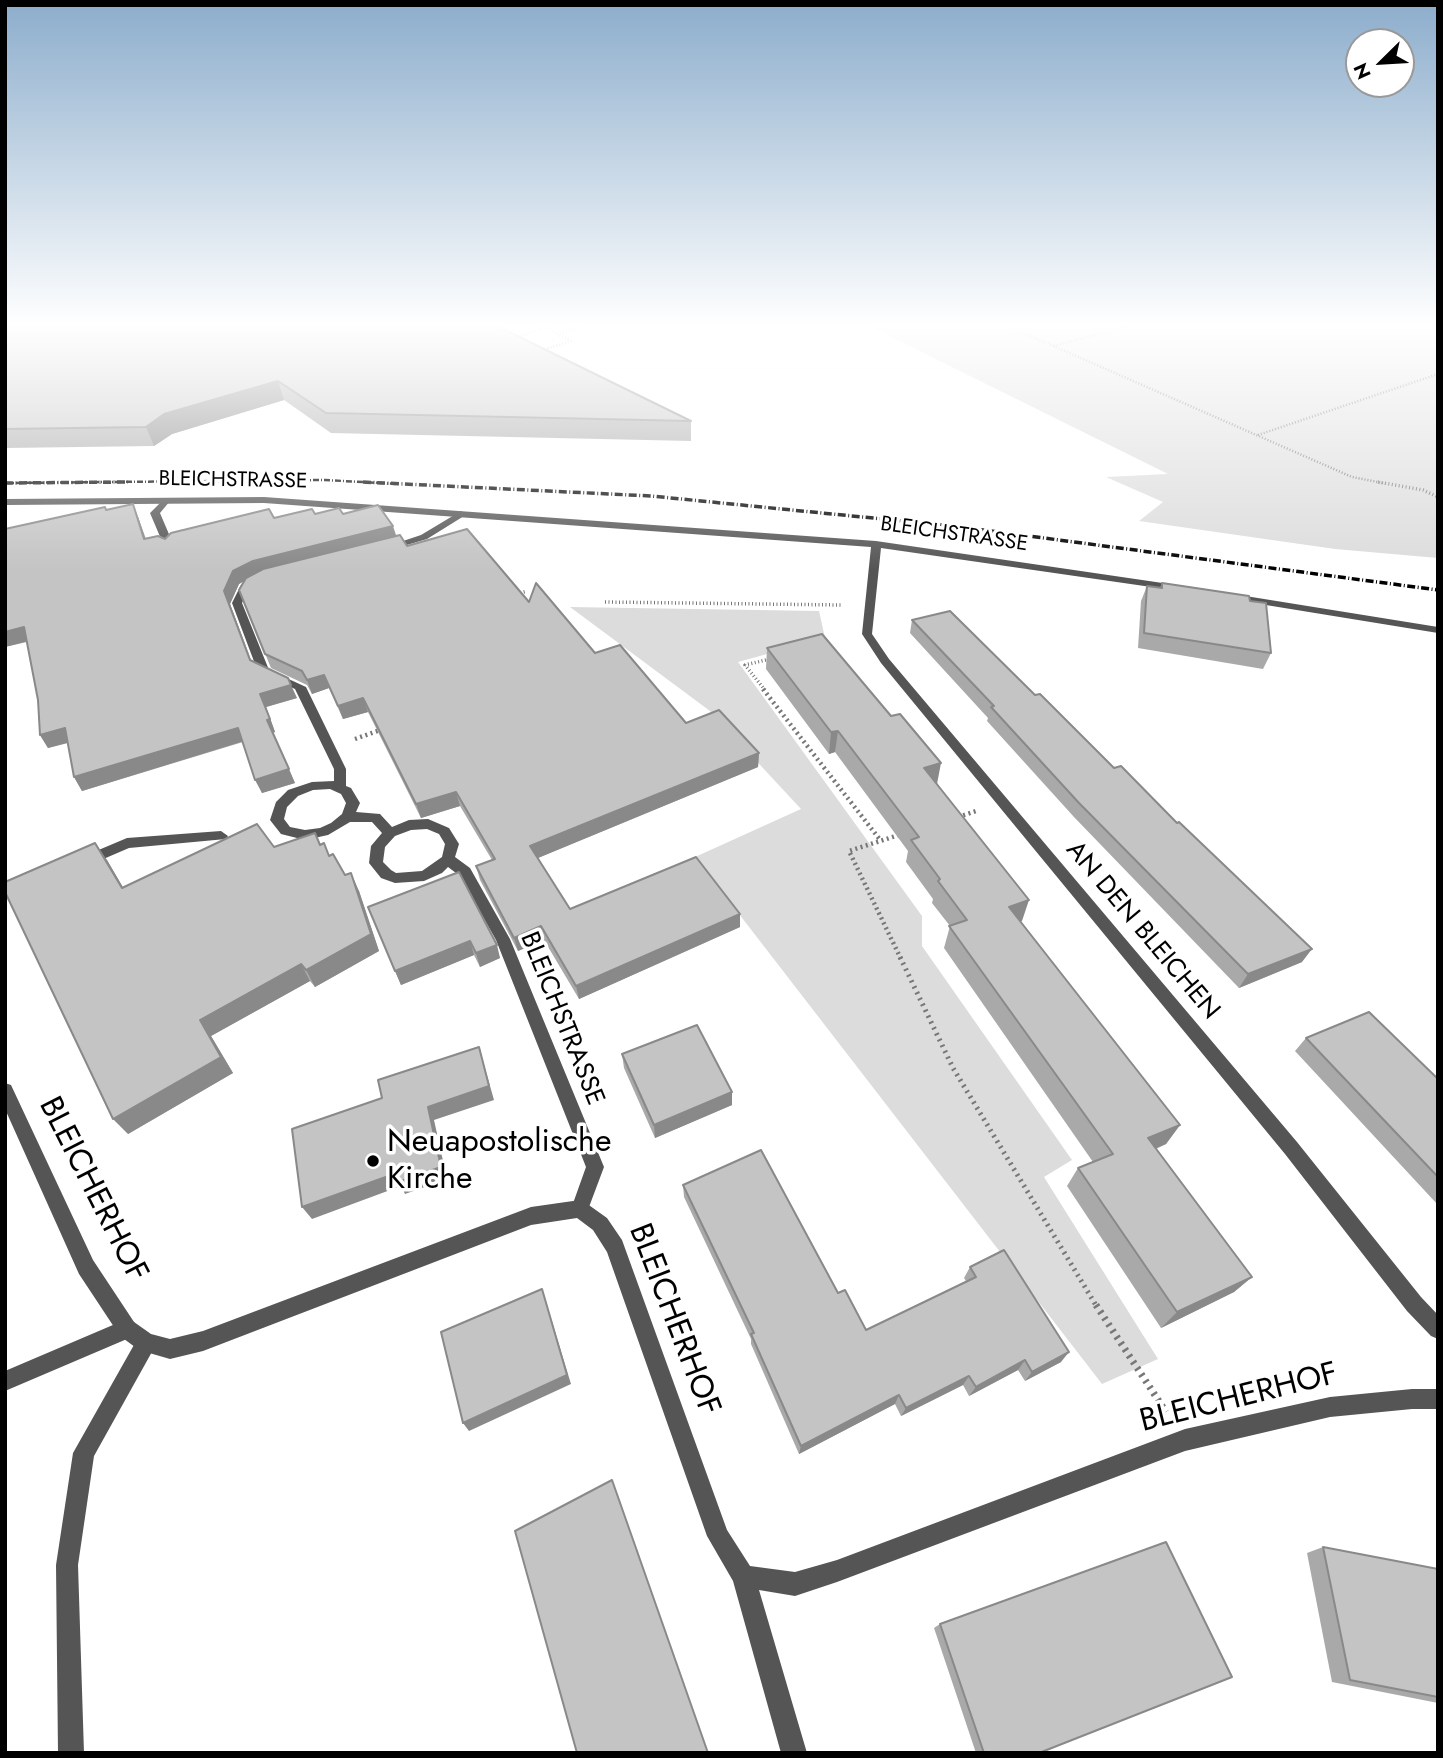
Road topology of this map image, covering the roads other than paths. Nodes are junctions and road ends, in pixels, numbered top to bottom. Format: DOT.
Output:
graph roads {
  1 [pos="165,501"];
  2 [pos="5,502"];
  3 [pos="461,514"];
  4 [pos="876,544"];
  5 [pos="169,546"];
  6 [pos="376,550"];
  7 [pos="263,578"];
  8 [pos="1187,590"];
  9 [pos="1226,596"];
  10 [pos="1438,630"];
  11 [pos="340,787"];
  12 [pos="346,817"];
  13 [pos="390,834"];
  14 [pos="221,836"];
  15 [pos="448,859"];
  16 [pos="78,864"];
  17 [pos="6,1094"];
  18 [pos="580,1209"];
  19 [pos="127,1329"];
  20 [pos="1438,1329"];
  21 [pos="146,1343"];
  22 [pos="5,1381"];
  23 [pos="1438,1399"];
  24 [pos="743,1576"];
  25 [pos="71,1753"];
  26 [pos="794,1753"];
  1 -- 2 [label="street, BLEICHSTRASSE"];
  1 -- 3 [label="street, BLEICHSTRASSE"];
  1 -- 5 [label="street"];
  3 -- 4 [label="street, BLEICHSTRASSE"];
  3 -- 6 [label="street"];
  4 -- 8 [label="street, BLEICHSTRASSE"];
  4 -- 20 [label="street, AN DEN BLEICHEN"];
  7 -- 11 [label="street"];
  9 -- 10 [label="street"];
  11 -- 12 [label="street"];
  11 -- 12 [label="street"];
  12 -- 13 [label="street"];
  13 -- 15 [label="street, BLEICHSTRASSE"];
  13 -- 15 [label="street"];
  14 -- 16 [label="street"];
  15 -- 18 [label="street, BLEICHSTRASSE"];
  17 -- 19 [label="street, BLEICHERHOF"];
  18 -- 21 [label="street"];
  18 -- 24 [label="street, BLEICHERHOF"];
  19 -- 21 [label="street, BLEICHERHOF"];
  19 -- 22 [label="street"];
  21 -- 25 [label="street"];
  23 -- 24 [label="street, BLEICHERHOF"];
  24 -- 26 [label="street, BLEICHERHOF"];
}
